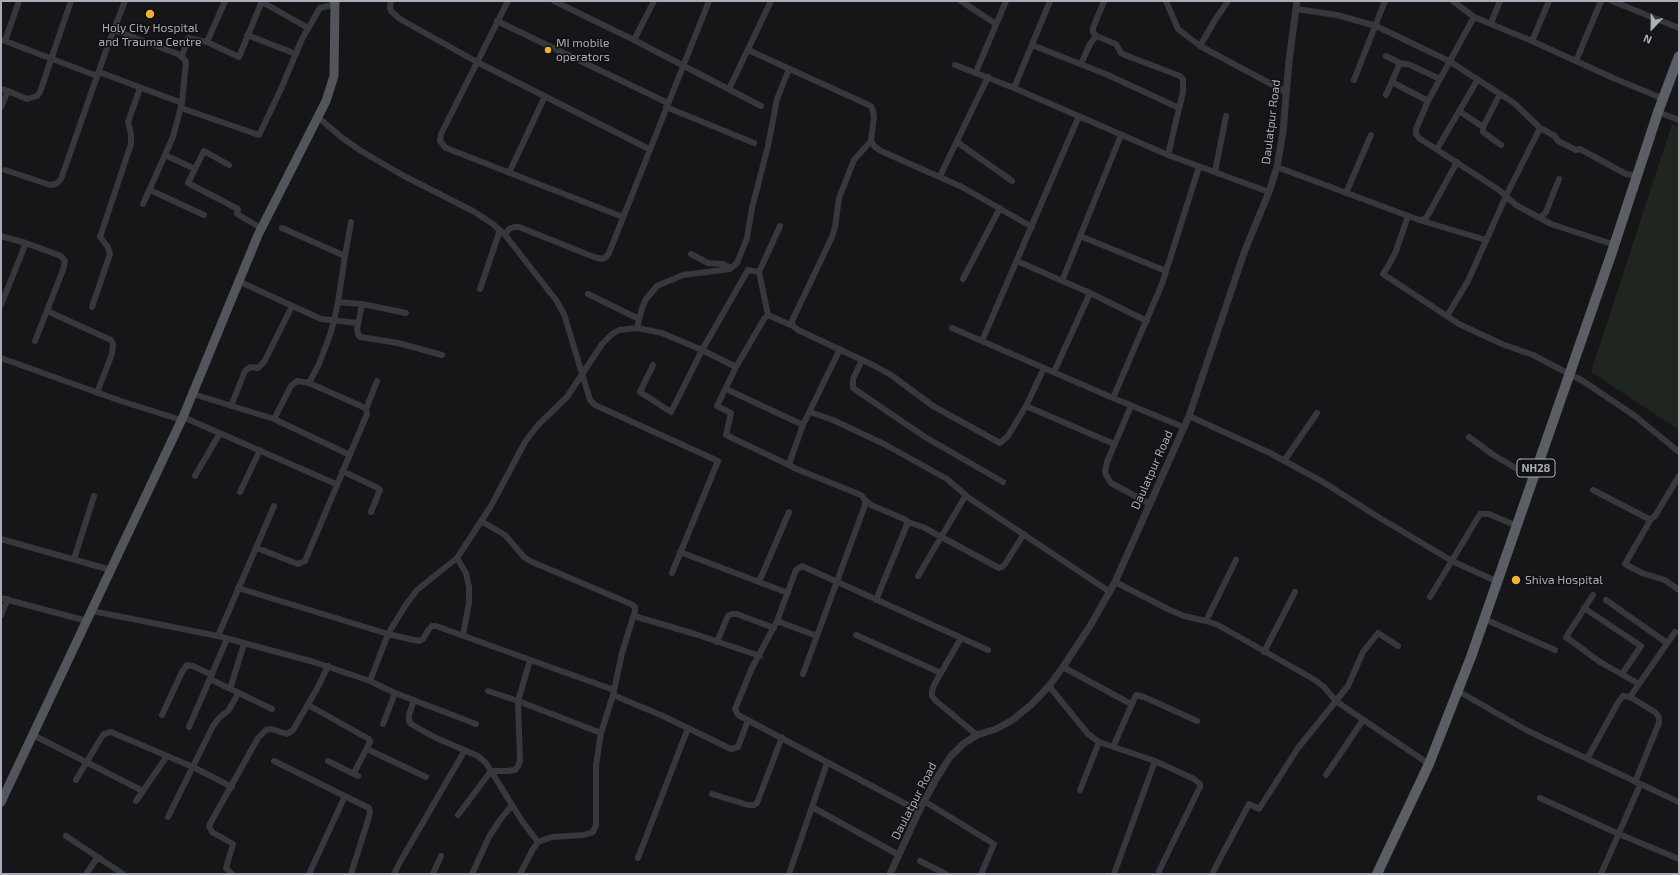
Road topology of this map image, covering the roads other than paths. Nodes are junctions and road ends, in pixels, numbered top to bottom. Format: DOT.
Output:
graph roads {
  1 [pos="19,1"];
  2 [pos="71,1"];
  3 [pos="125,1"];
  4 [pos="225,1"];
  5 [pos="262,1"];
  6 [pos="391,1"];
  7 [pos="508,1"];
  8 [pos="554,1"];
  9 [pos="654,1"];
  10 [pos="709,1"];
  11 [pos="771,1"];
  12 [pos="961,1"];
  13 [pos="1006,1"];
  14 [pos="1050,1"];
  15 [pos="1104,1"];
  16 [pos="1166,1"];
  17 [pos="1228,1"];
  18 [pos="1385,1"];
  19 [pos="1453,1"];
  20 [pos="1500,1"];
  21 [pos="1548,1"];
  22 [pos="1601,1"];
  23 [pos="1612,1"];
  24 [pos="335,3"];
  25 [pos="1296,3"];
  26 [pos="1474,17"];
  27 [pos="497,21"];
  28 [pos="1491,23"];
  29 [pos="996,24"];
  30 [pos="1376,26"];
  31 [pos="308,28"];
  32 [pos="1679,28"];
  33 [pos="114,30"];
  34 [pos="247,35"];
  35 [pos="1096,36"];
  36 [pos="3,40"];
  37 [pos="634,40"];
  38 [pos="1532,41"];
  39 [pos="207,42"];
  40 [pos="1032,45"];
  41 [pos="1200,46"];
  42 [pos="748,50"];
  43 [pos="296,54"];
  44 [pos="182,56"];
  45 [pos="1386,56"];
  46 [pos="1679,56"];
  47 [pos="51,58"];
  48 [pos="1449,61"];
  49 [pos="1576,61"];
  50 [pos="477,62"];
  51 [pos="1400,63"];
  52 [pos="1081,64"];
  53 [pos="682,65"];
  54 [pos="955,65"];
  55 [pos="789,69"];
  56 [pos="976,72"];
  57 [pos="98,74"];
  58 [pos="988,77"];
  59 [pos="1440,79"];
  60 [pos="1478,79"];
  61 [pos="1354,80"];
  62 [pos="1392,82"];
  63 [pos="140,88"];
  64 [pos="1014,88"];
  65 [pos="1,89"];
  66 [pos="729,89"];
  67 [pos="8,91"];
  68 [pos="1286,92"];
  69 [pos="1500,94"];
  70 [pos="1386,95"];
  71 [pos="545,96"];
  72 [pos="1664,99"];
  73 [pos="1428,101"];
  74 [pos="667,105"];
  75 [pos="182,106"];
  76 [pos="761,106"];
  77 [pos="1,107"];
  78 [pos="1179,108"];
  79 [pos="1459,111"];
  80 [pos="1658,112"];
  81 [pos="1079,116"];
  82 [pos="1226,116"];
  83 [pos="318,117"];
  84 [pos="1679,120"];
  85 [pos="1482,127"];
  86 [pos="1540,128"];
  87 [pos="1121,135"];
  88 [pos="1371,135"];
  89 [pos="871,141"];
  90 [pos="957,142"];
  91 [pos="754,143"];
  92 [pos="1501,145"];
  93 [pos="649,149"];
  94 [pos="1437,149"];
  95 [pos="165,155"];
  96 [pos="1168,155"];
  97 [pos="1457,162"];
  98 [pos="229,165"];
  99 [pos="1199,167"];
  100 [pos="1277,167"];
  101 [pos="195,168"];
  102 [pos="5,170"];
  103 [pos="1215,172"];
  104 [pos="509,173"];
  105 [pos="940,176"];
  106 [pos="1637,176"];
  107 [pos="1559,179"];
  108 [pos="1012,181"];
  109 [pos="150,190"];
  110 [pos="1269,192"];
  111 [pos="1346,193"];
  112 [pos="1506,196"];
  113 [pos="143,204"];
  114 [pos="1000,208"];
  115 [pos="204,215"];
  116 [pos="1408,216"];
  117 [pos="623,217"];
  118 [pos="1540,218"];
  119 [pos="1419,220"];
  120 [pos="351,222"];
  121 [pos="780,226"];
  122 [pos="1032,227"];
  123 [pos="261,228"];
  124 [pos="282,228"];
  125 [pos="500,230"];
  126 [pos="506,235"];
  127 [pos="1,236"];
  128 [pos="1080,236"];
  129 [pos="1486,240"];
  130 [pos="26,243"];
  131 [pos="1615,245"];
  132 [pos="691,254"];
  133 [pos="345,256"];
  134 [pos="1017,261"];
  135 [pos="731,268"];
  136 [pos="1166,271"];
  137 [pos="759,272"];
  138 [pos="963,279"];
  139 [pos="238,281"];
  140 [pos="1062,281"];
  141 [pos="480,289"];
  142 [pos="1090,293"];
  143 [pos="588,294"];
  144 [pos="338,302"];
  145 [pos="362,304"];
  146 [pos="1,305"];
  147 [pos="292,306"];
  148 [pos="92,307"];
  149 [pos="47,311"];
  150 [pos="406,313"];
  151 [pos="768,315"];
  152 [pos="1447,316"];
  153 [pos="639,319"];
  154 [pos="334,321"];
  155 [pos="1147,321"];
  156 [pos="358,323"];
  157 [pos="793,326"];
  158 [pos="637,328"];
  159 [pos="952,328"];
  160 [pos="36,341"];
  161 [pos="982,342"];
  162 [pos="840,349"];
  163 [pos="702,350"];
  164 [pos="442,356"];
  165 [pos="1,358"];
  166 [pos="862,360"];
  167 [pos="653,365"];
  168 [pos="736,367"];
  169 [pos="1044,368"];
  170 [pos="1054,372"];
  171 [pos="582,373"];
  172 [pos="1569,375"];
  173 [pos="377,381"];
  174 [pos="309,383"];
  175 [pos="726,389"];
  176 [pos="97,393"];
  177 [pos="193,394"];
  178 [pos="1113,398"];
  179 [pos="231,406"];
  180 [pos="1026,406"];
  181 [pos="1131,406"];
  182 [pos="366,409"];
  183 [pos="810,412"];
  184 [pos="1317,412"];
  185 [pos="1189,416"];
  186 [pos="182,419"];
  187 [pos="274,419"];
  188 [pos="803,425"];
  189 [pos="1183,427"];
  190 [pos="220,433"];
  191 [pos="1469,437"];
  192 [pos="1114,444"];
  193 [pos="260,450"];
  194 [pos="1679,452"];
  195 [pos="350,455"];
  196 [pos="1284,460"];
  197 [pos="791,466"];
  198 [pos="342,471"];
  199 [pos="195,476"];
  200 [pos="1679,476"];
  201 [pos="1532,478"];
  202 [pos="1002,482"];
  203 [pos="336,484"];
  204 [pos="1593,490"];
  205 [pos="240,492"];
  206 [pos="966,495"];
  207 [pos="94,496"];
  208 [pos="865,500"];
  209 [pos="1150,504"];
  210 [pos="274,506"];
  211 [pos="371,512"];
  212 [pos="789,512"];
  213 [pos="1651,518"];
  214 [pos="481,521"];
  215 [pos="908,522"];
  216 [pos="1517,526"];
  217 [pos="1024,534"];
  218 [pos="941,538"];
  219 [pos="1,539"];
  220 [pos="257,548"];
  221 [pos="680,552"];
  222 [pos="457,558"];
  223 [pos="74,559"];
  224 [pos="1236,560"];
  225 [pos="1452,561"];
  226 [pos="111,570"];
  227 [pos="672,574"];
  228 [pos="918,576"];
  229 [pos="759,582"];
  230 [pos="837,582"];
  231 [pos="1115,582"];
  232 [pos="1498,582"];
  233 [pos="238,588"];
  234 [pos="1679,590"];
  235 [pos="1110,592"];
  236 [pos="1295,592"];
  237 [pos="788,593"];
  238 [pos="1593,595"];
  239 [pos="1430,597"];
  240 [pos="1,598"];
  241 [pos="8,599"];
  242 [pos="876,600"];
  243 [pos="1606,600"];
  244 [pos="1584,608"];
  245 [pos="92,611"];
  246 [pos="1,615"];
  247 [pos="634,616"];
  248 [pos="1484,619"];
  249 [pos="87,621"];
  250 [pos="777,621"];
  251 [pos="1206,621"];
  252 [pos="774,628"];
  253 [pos="1675,632"];
  254 [pos="388,634"];
  255 [pos="463,635"];
  256 [pos="856,635"];
  257 [pos="218,636"];
  258 [pos="817,636"];
  259 [pos="961,638"];
  260 [pos="228,639"];
  261 [pos="717,642"];
  262 [pos="1667,643"];
  263 [pos="244,644"];
  264 [pos="1398,646"];
  265 [pos="988,650"];
  266 [pos="1555,650"];
  267 [pos="1264,652"];
  268 [pos="760,656"];
  269 [pos="530,660"];
  270 [pos="328,666"];
  271 [pos="1063,667"];
  272 [pos="941,673"];
  273 [pos="803,674"];
  274 [pos="1622,674"];
  275 [pos="211,677"];
  276 [pos="370,681"];
  277 [pos="1638,684"];
  278 [pos="1049,686"];
  279 [pos="230,689"];
  280 [pos="488,691"];
  281 [pos="1458,691"];
  282 [pos="614,692"];
  283 [pos="395,693"];
  284 [pos="238,694"];
  285 [pos="1630,697"];
  286 [pos="414,700"];
  287 [pos="518,701"];
  288 [pos="1336,701"];
  289 [pos="1131,704"];
  290 [pos="308,705"];
  291 [pos="272,709"];
  292 [pos="162,715"];
  293 [pos="748,720"];
  294 [pos="1363,720"];
  295 [pos="1197,721"];
  296 [pos="383,724"];
  297 [pos="476,724"];
  298 [pos="189,727"];
  299 [pos="688,728"];
  300 [pos="601,733"];
  301 [pos="34,735"];
  302 [pos="977,736"];
  303 [pos="782,738"];
  304 [pos="1099,742"];
  305 [pos="1113,747"];
  306 [pos="367,748"];
  307 [pos="465,750"];
  308 [pos="167,756"];
  309 [pos="1587,759"];
  310 [pos="274,761"];
  311 [pos="328,761"];
  312 [pos="1155,761"];
  313 [pos="87,762"];
  314 [pos="827,763"];
  315 [pos="1429,764"];
  316 [pos="193,767"];
  317 [pos="491,771"];
  318 [pos="1326,776"];
  319 [pos="426,777"];
  320 [pos="76,780"];
  321 [pos="1637,783"];
  322 [pos="232,787"];
  323 [pos="1080,790"];
  324 [pos="143,791"];
  325 [pos="712,794"];
  326 [pos="345,796"];
  327 [pos="1540,798"];
  328 [pos="136,801"];
  329 [pos="924,801"];
  330 [pos="1,802"];
  331 [pos="1679,802"];
  332 [pos="512,805"];
  333 [pos="812,807"];
  334 [pos="919,811"];
  335 [pos="458,815"];
  336 [pos="168,817"];
  337 [pos="1619,834"];
  338 [pos="66,836"];
  339 [pos="538,842"];
  340 [pos="899,855"];
  341 [pos="440,856"];
  342 [pos="98,857"];
  343 [pos="638,858"];
  344 [pos="1679,858"];
  345 [pos="920,860"];
  346 [pos="1159,871"];
  347 [pos="86,874"];
  348 [pos="123,874"];
  349 [pos="232,874"];
  350 [pos="309,874"];
  351 [pos="351,874"];
  352 [pos="394,874"];
  353 [pos="433,874"];
  354 [pos="472,874"];
  355 [pos="520,874"];
  356 [pos="789,874"];
  357 [pos="890,874"];
  358 [pos="946,874"];
  359 [pos="981,874"];
  360 [pos="1114,874"];
  361 [pos="1212,874"];
  362 [pos="1377,874"];
  363 [pos="1601,874"];
  1 -- 36 [label="street"];
  2 -- 47 [label="street"];
  3 -- 33 [label="street"];
  4 -- 39 [label="street"];
  5 -- 31 [label="street"];
  5 -- 34 [label="street"];
  6 -- 50 [label="street"];
  7 -- 27 [label="street"];
  8 -- 37 [label="street"];
  9 -- 37 [label="street"];
  10 -- 53 [label="street"];
  11 -- 42 [label="street"];
  12 -- 29 [label="street"];
  13 -- 29 [label="street"];
  14 -- 40 [label="street"];
  15 -- 35 [label="street"];
  16 -- 41 [label="street"];
  17 -- 41 [label="street"];
  18 -- 30 [label="street"];
  19 -- 26 [label="street"];
  20 -- 28 [label="street"];
  21 -- 38 [label="street"];
  22 -- 49 [label="street"];
  23 -- 32 [label="street"];
  24 -- 31 [label="street"];
  24 -- 83 [label="main road"];
  25 -- 30 [label="street"];
  25 -- 68 [label="street, Daulatpur Road"];
  26 -- 28 [label="street"];
  26 -- 48 [label="street"];
  27 -- 50 [label="street"];
  27 -- 74 [label="street"];
  28 -- 38 [label="street"];
  29 -- 56 [label="street"];
  30 -- 48 [label="street"];
  30 -- 61 [label="street"];
  31 -- 43 [label="street"];
  33 -- 44 [label="street"];
  33 -- 57 [label="street"];
  34 -- 39 [label="street"];
  34 -- 43 [label="street"];
  35 -- 52 [label="street"];
  35 -- 78 [label="street"];
  36 -- 47 [label="street"];
  37 -- 53 [label="street"];
  38 -- 49 [label="street"];
  39 -- 44 [label="street"];
  40 -- 52 [label="street"];
  40 -- 64 [label="street"];
  41 -- 68 [label="street"];
  42 -- 55 [label="street"];
  42 -- 66 [label="street"];
  43 -- 75 [label="street"];
  44 -- 75 [label="street"];
  45 -- 51 [label="street"];
  46 -- 72 [label="highway, NH28"];
  47 -- 57 [label="street"];
  47 -- 67 [label="street"];
  48 -- 59 [label="street"];
  48 -- 60 [label="street"];
  49 -- 72 [label="street"];
  50 -- 71 [label="street"];
  50 -- 104 [label="street"];
  51 -- 59 [label="street"];
  51 -- 62 [label="street"];
  52 -- 78 [label="street"];
  53 -- 66 [label="street"];
  53 -- 74 [label="street"];
  54 -- 56 [label="street"];
  55 -- 89 [label="street"];
  55 -- 135 [label="street"];
  56 -- 58 [label="street"];
  57 -- 63 [label="street"];
  57 -- 102 [label="street"];
  58 -- 64 [label="street"];
  58 -- 90 [label="street"];
  59 -- 73 [label="street"];
  60 -- 69 [label="street"];
  60 -- 79 [label="street"];
  62 -- 70 [label="street"];
  62 -- 73 [label="street"];
  63 -- 75 [label="street"];
  63 -- 148 [label="street"];
  64 -- 81 [label="street"];
  65 -- 67 [label="street"];
  66 -- 76 [label="street"];
  67 -- 77 [label="street"];
  68 -- 100 [label="street, Daulatpur Road"];
  69 -- 85 [label="street"];
  69 -- 86 [label="street"];
  71 -- 93 [label="street"];
  71 -- 104 [label="street"];
  72 -- 80 [label="highway, NH28"];
  73 -- 94 [label="street"];
  74 -- 91 [label="street"];
  74 -- 93 [label="street"];
  75 -- 95 [label="street"];
  78 -- 96 [label="street"];
  79 -- 85 [label="street"];
  79 -- 94 [label="street"];
  80 -- 84 [label="street"];
  80 -- 106 [label="highway, NH28"];
  81 -- 87 [label="street"];
  81 -- 122 [label="street"];
  82 -- 103 [label="street"];
  83 -- 123 [label="main road"];
  83 -- 125 [label="street"];
  85 -- 92 [label="street"];
  86 -- 106 [label="street"];
  86 -- 112 [label="street"];
  87 -- 96 [label="street"];
  87 -- 128 [label="street"];
  88 -- 111 [label="street"];
  89 -- 105 [label="street"];
  89 -- 157 [label="street"];
  90 -- 105 [label="street"];
  90 -- 108 [label="street"];
  93 -- 117 [label="street"];
  94 -- 97 [label="street"];
  95 -- 101 [label="street"];
  95 -- 109 [label="street"];
  96 -- 99 [label="street"];
  97 -- 112 [label="street"];
  97 -- 119 [label="street"];
  98 -- 101 [label="street"];
  99 -- 103 [label="street"];
  99 -- 136 [label="street"];
  100 -- 110 [label="street, Daulatpur Road"];
  100 -- 111 [label="street"];
  101 -- 123 [label="street"];
  103 -- 110 [label="street"];
  104 -- 117 [label="street"];
  105 -- 114 [label="street"];
  106 -- 131 [label="highway, NH28"];
  107 -- 118 [label="street"];
  109 -- 113 [label="street"];
  109 -- 115 [label="street"];
  110 -- 185 [label="street, Daulatpur Road"];
  111 -- 116 [label="street"];
  112 -- 118 [label="street"];
  112 -- 129 [label="street"];
  114 -- 122 [label="street"];
  114 -- 138 [label="street"];
  116 -- 119 [label="street"];
  116 -- 152 [label="street"];
  117 -- 126 [label="street"];
  118 -- 131 [label="street"];
  119 -- 129 [label="street"];
  120 -- 133 [label="street"];
  121 -- 137 [label="street"];
  122 -- 134 [label="street"];
  123 -- 139 [label="main road"];
  124 -- 133 [label="street"];
  125 -- 126 [label="street"];
  125 -- 141 [label="street"];
  126 -- 171 [label="street"];
  127 -- 130 [label="street"];
  128 -- 136 [label="street"];
  128 -- 140 [label="street"];
  129 -- 152 [label="street"];
  130 -- 146 [label="street"];
  130 -- 149 [label="street"];
  131 -- 172 [label="highway, NH28"];
  132 -- 135 [label="street"];
  133 -- 144 [label="street"];
  134 -- 140 [label="street"];
  134 -- 161 [label="street"];
  135 -- 153 [label="street"];
  136 -- 155 [label="street"];
  137 -- 151 [label="street"];
  137 -- 163 [label="street"];
  139 -- 147 [label="street"];
  139 -- 177 [label="main road"];
  140 -- 142 [label="street"];
  142 -- 155 [label="street"];
  142 -- 170 [label="street"];
  143 -- 153 [label="street"];
  144 -- 145 [label="street"];
  144 -- 154 [label="street"];
  145 -- 150 [label="street"];
  145 -- 156 [label="street"];
  147 -- 154 [label="street"];
  147 -- 179 [label="street"];
  149 -- 160 [label="street"];
  149 -- 176 [label="street"];
  151 -- 157 [label="street"];
  151 -- 168 [label="street"];
  152 -- 172 [label="street"];
  153 -- 158 [label="street"];
  154 -- 156 [label="street"];
  154 -- 174 [label="street"];
  155 -- 178 [label="street"];
  156 -- 164 [label="street"];
  157 -- 162 [label="street"];
  158 -- 163 [label="street"];
  158 -- 171 [label="street"];
  159 -- 161 [label="street"];
  161 -- 169 [label="street"];
  162 -- 166 [label="street"];
  162 -- 183 [label="street"];
  163 -- 167 [label="street"];
  163 -- 168 [label="street"];
  165 -- 176 [label="street"];
  166 -- 180 [label="street"];
  166 -- 202 [label="street"];
  168 -- 175 [label="street"];
  169 -- 170 [label="street"];
  169 -- 180 [label="street"];
  170 -- 178 [label="street"];
  171 -- 214 [label="street"];
  171 -- 221 [label="street"];
  172 -- 194 [label="street"];
  172 -- 201 [label="highway, NH28"];
  173 -- 182 [label="street"];
  174 -- 182 [label="street"];
  174 -- 187 [label="street"];
  175 -- 188 [label="street"];
  175 -- 197 [label="street"];
  176 -- 186 [label="street"];
  177 -- 179 [label="street"];
  177 -- 186 [label="main road"];
  178 -- 181 [label="street"];
  179 -- 187 [label="street"];
  180 -- 192 [label="street"];
  181 -- 189 [label="street"];
  181 -- 192 [label="street"];
  182 -- 195 [label="street"];
  183 -- 188 [label="street"];
  183 -- 206 [label="street"];
  184 -- 196 [label="street"];
  185 -- 189 [label="street, Daulatpur Road"];
  185 -- 196 [label="street"];
  186 -- 190 [label="street"];
  186 -- 226 [label="main road"];
  187 -- 195 [label="street"];
  188 -- 197 [label="street"];
  189 -- 209 [label="street, Daulatpur Road"];
  190 -- 193 [label="street"];
  190 -- 199 [label="street"];
  191 -- 201 [label="street"];
  192 -- 209 [label="street"];
  193 -- 203 [label="street"];
  193 -- 205 [label="street"];
  195 -- 198 [label="street"];
  196 -- 225 [label="street"];
  197 -- 208 [label="street"];
  198 -- 203 [label="street"];
  198 -- 211 [label="street"];
  200 -- 213 [label="street"];
  201 -- 216 [label="highway, NH28"];
  203 -- 220 [label="street"];
  204 -- 213 [label="street"];
  206 -- 217 [label="street"];
  206 -- 218 [label="street"];
  207 -- 223 [label="street"];
  208 -- 215 [label="street"];
  208 -- 230 [label="street"];
  209 -- 231 [label="street, Daulatpur Road"];
  210 -- 220 [label="street"];
  212 -- 229 [label="street"];
  213 -- 234 [label="street"];
  214 -- 222 [label="street"];
  214 -- 247 [label="street"];
  215 -- 218 [label="street"];
  215 -- 242 [label="street"];
  216 -- 225 [label="street"];
  216 -- 232 [label="highway, NH28"];
  217 -- 218 [label="street"];
  217 -- 235 [label="street"];
  218 -- 228 [label="street"];
  219 -- 223 [label="street"];
  220 -- 233 [label="street"];
  221 -- 227 [label="street"];
  221 -- 229 [label="street"];
  222 -- 254 [label="street"];
  222 -- 255 [label="street"];
  223 -- 226 [label="street"];
  224 -- 251 [label="street"];
  225 -- 232 [label="street"];
  225 -- 239 [label="street"];
  226 -- 245 [label="main road"];
  229 -- 237 [label="street"];
  230 -- 237 [label="street"];
  230 -- 242 [label="street"];
  230 -- 258 [label="street"];
  231 -- 235 [label="street, Daulatpur Road"];
  231 -- 251 [label="street"];
  232 -- 248 [label="highway, NH28"];
  233 -- 254 [label="street"];
  233 -- 257 [label="street"];
  235 -- 271 [label="street, Daulatpur Road"];
  236 -- 267 [label="street"];
  237 -- 250 [label="street"];
  238 -- 244 [label="street"];
  240 -- 241 [label="street"];
  241 -- 246 [label="street"];
  241 -- 249 [label="street"];
  242 -- 259 [label="street"];
  243 -- 262 [label="street"];
  244 -- 274 [label="street"];
  244 -- 274 [label="street"];
  245 -- 249 [label="main road"];
  245 -- 257 [label="street"];
  247 -- 261 [label="street"];
  247 -- 282 [label="street"];
  248 -- 266 [label="street"];
  248 -- 281 [label="highway, NH28"];
  249 -- 301 [label="main road"];
  250 -- 252 [label="street"];
  250 -- 258 [label="street"];
  251 -- 267 [label="street"];
  252 -- 261 [label="street"];
  252 -- 268 [label="street"];
  253 -- 262 [label="street"];
  254 -- 255 [label="street"];
  254 -- 276 [label="street"];
  255 -- 269 [label="street"];
  256 -- 272 [label="street"];
  257 -- 260 [label="street"];
  258 -- 273 [label="street"];
  259 -- 265 [label="street"];
  259 -- 272 [label="street"];
  260 -- 263 [label="street"];
  260 -- 275 [label="street"];
  261 -- 268 [label="street"];
  262 -- 277 [label="street"];
  263 -- 270 [label="street"];
  263 -- 279 [label="street"];
  264 -- 288 [label="street"];
  267 -- 288 [label="street"];
  268 -- 293 [label="street"];
  269 -- 282 [label="street"];
  269 -- 287 [label="street"];
  270 -- 276 [label="street"];
  270 -- 290 [label="street"];
  271 -- 278 [label="street, Daulatpur Road"];
  271 -- 289 [label="street"];
  272 -- 302 [label="street"];
  274 -- 277 [label="street"];
  275 -- 279 [label="street"];
  275 -- 292 [label="street"];
  275 -- 298 [label="street"];
  276 -- 283 [label="street"];
  277 -- 285 [label="street"];
  278 -- 302 [label="street, Daulatpur Road"];
  278 -- 304 [label="street"];
  279 -- 284 [label="street"];
  280 -- 287 [label="street"];
  281 -- 309 [label="street"];
  281 -- 315 [label="highway, NH28"];
  282 -- 299 [label="street"];
  282 -- 300 [label="street"];
  283 -- 286 [label="street"];
  283 -- 296 [label="street"];
  284 -- 291 [label="street"];
  284 -- 316 [label="street"];
  285 -- 309 [label="street"];
  285 -- 321 [label="street"];
  286 -- 297 [label="street"];
  286 -- 307 [label="street"];
  287 -- 300 [label="street"];
  287 -- 317 [label="street"];
  288 -- 294 [label="street"];
  288 -- 361 [label="street"];
  289 -- 295 [label="street"];
  289 -- 305 [label="street"];
  290 -- 306 [label="street"];
  290 -- 322 [label="street"];
  293 -- 299 [label="street"];
  293 -- 303 [label="street"];
  294 -- 315 [label="street"];
  294 -- 318 [label="street"];
  299 -- 343 [label="street"];
  300 -- 339 [label="street"];
  301 -- 313 [label="street"];
  301 -- 330 [label="main road"];
  302 -- 329 [label="street, Daulatpur Road"];
  303 -- 314 [label="street"];
  303 -- 325 [label="street"];
  304 -- 305 [label="street"];
  304 -- 323 [label="street"];
  305 -- 312 [label="street"];
  306 -- 311 [label="street"];
  306 -- 319 [label="street"];
  307 -- 317 [label="street"];
  307 -- 352 [label="street"];
  308 -- 313 [label="street"];
  308 -- 316 [label="street"];
  308 -- 324 [label="street"];
  309 -- 321 [label="street"];
  310 -- 326 [label="street"];
  312 -- 346 [label="street"];
  312 -- 360 [label="street"];
  313 -- 320 [label="street"];
  313 -- 324 [label="street"];
  314 -- 333 [label="street"];
  314 -- 334 [label="street"];
  315 -- 362 [label="highway, NH28"];
  316 -- 322 [label="street"];
  316 -- 336 [label="street"];
  317 -- 332 [label="street"];
  317 -- 335 [label="street"];
  321 -- 331 [label="street"];
  321 -- 337 [label="street"];
  322 -- 349 [label="street"];
  324 -- 328 [label="street"];
  326 -- 350 [label="street"];
  326 -- 351 [label="street"];
  327 -- 337 [label="street"];
  329 -- 334 [label="street, Daulatpur Road"];
  329 -- 359 [label="street"];
  332 -- 339 [label="street"];
  332 -- 354 [label="street"];
  333 -- 340 [label="street"];
  333 -- 356 [label="street"];
  334 -- 340 [label="street, Daulatpur Road"];
  337 -- 344 [label="street"];
  337 -- 363 [label="street"];
  338 -- 342 [label="street"];
  339 -- 355 [label="street"];
  340 -- 357 [label="street, Daulatpur Road"];
  341 -- 353 [label="street"];
  342 -- 347 [label="street"];
  342 -- 348 [label="street"];
  345 -- 358 [label="street"];
}
